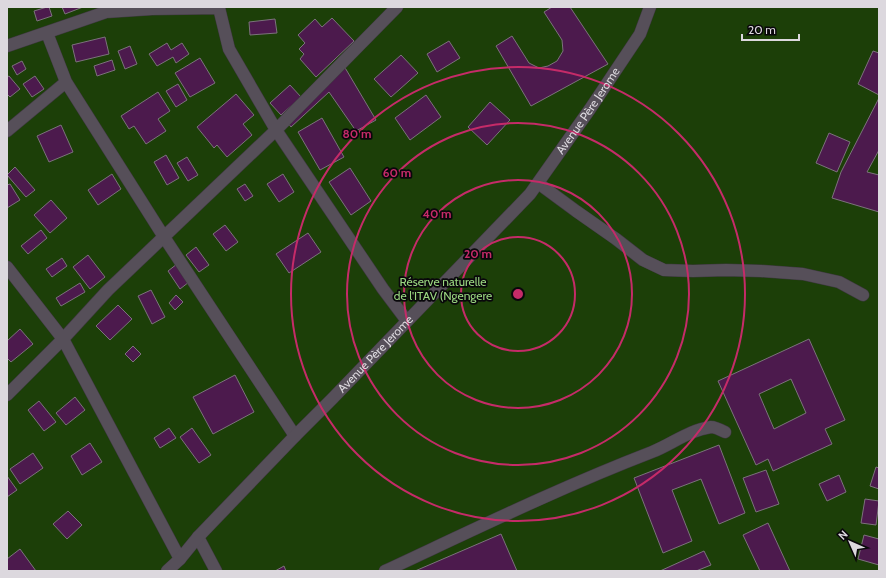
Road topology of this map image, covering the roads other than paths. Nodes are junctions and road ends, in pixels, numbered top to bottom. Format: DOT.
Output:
graph roads {
  1 [pos="397,7"];
  2 [pos="650,7"];
  3 [pos="47,33"];
  4 [pos="7,46"];
  5 [pos="66,82"];
  6 [pos="276,130"];
  7 [pos="7,131"];
  8 [pos="538,183"];
  9 [pos="164,237"];
  10 [pos="7,267"];
  11 [pos="863,295"];
  12 [pos="407,321"];
  13 [pos="63,339"];
  14 [pos="7,395"];
  15 [pos="725,432"];
  16 [pos="295,436"];
  17 [pos="198,537"];
  18 [pos="180,559"];
  19 [pos="167,571"];
  20 [pos="216,571"];
  21 [pos="385,571"];
  1 -- 6 [label="street"];
  2 -- 8 [label="street, Avenue Père Jerome"];
  3 -- 4 [label="street"];
  3 -- 5 [label="street"];
  3 -- 6 [label="street"];
  5 -- 7 [label="street"];
  5 -- 9 [label="street"];
  6 -- 9 [label="street"];
  6 -- 12 [label="street"];
  8 -- 11 [label="street"];
  8 -- 12 [label="street, Avenue Père Jerome"];
  9 -- 13 [label="street"];
  9 -- 16 [label="street"];
  10 -- 13 [label="street"];
  12 -- 16 [label="street, Avenue Père Jerome"];
  13 -- 14 [label="street"];
  13 -- 18 [label="street"];
  15 -- 21 [label="street"];
  16 -- 17 [label="street, Avenue Père Jerome"];
  17 -- 18 [label="street, Avenue Père Jerome"];
  17 -- 20 [label="street"];
  18 -- 19 [label="street, Avenue Père Jerome"];
}
